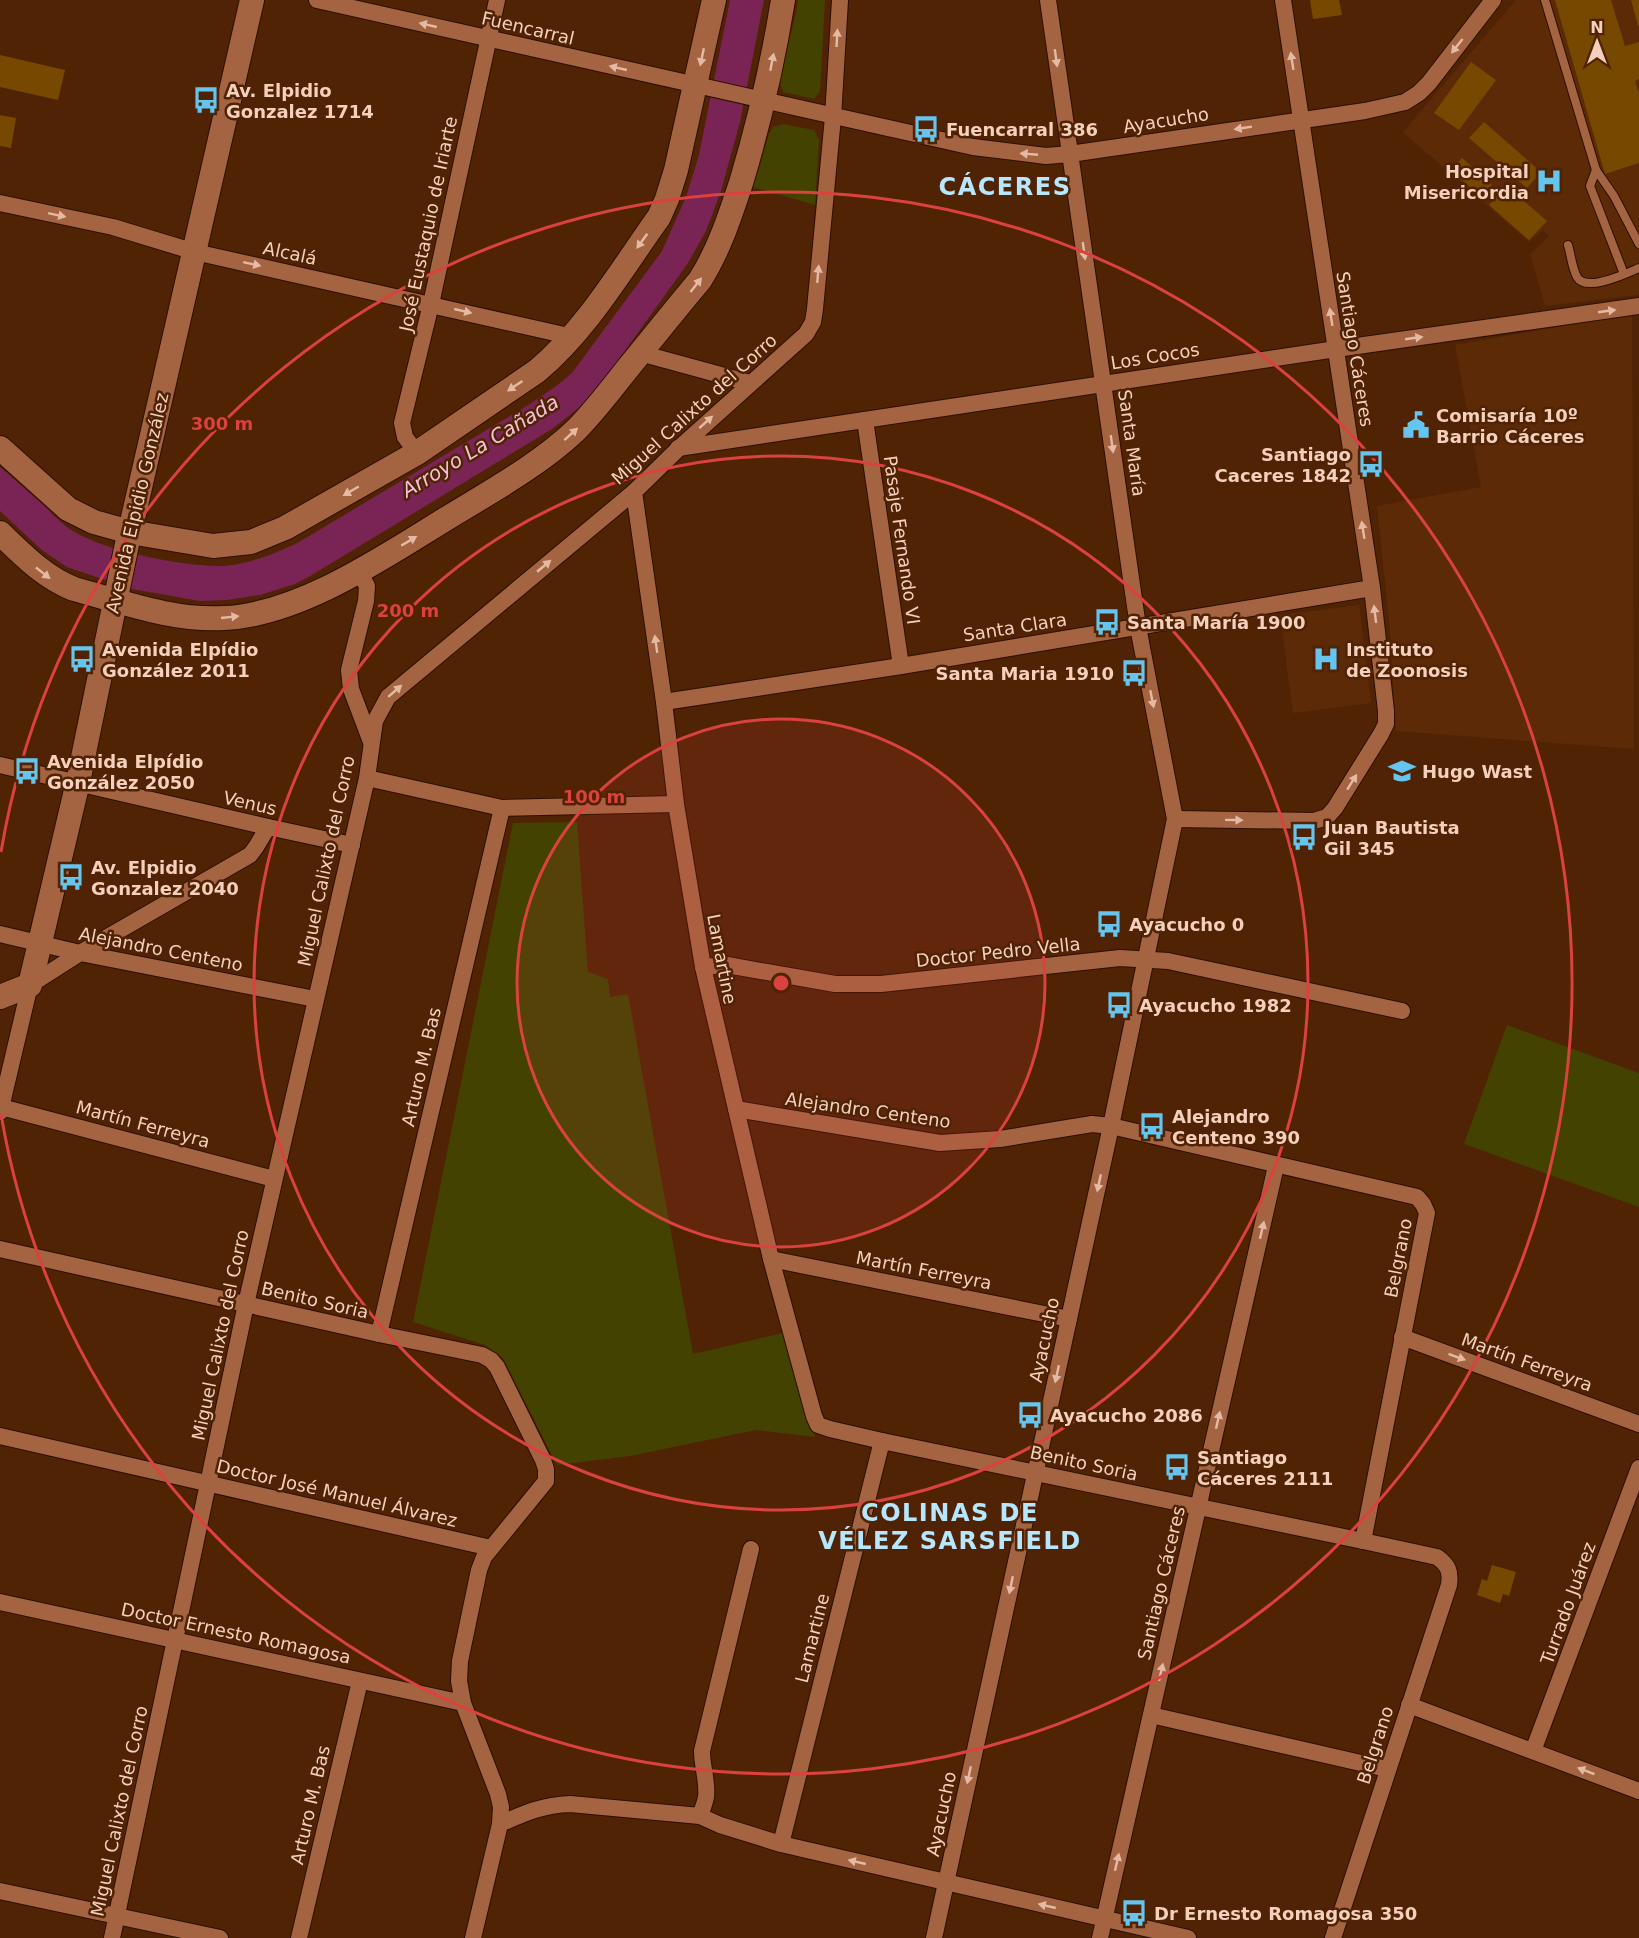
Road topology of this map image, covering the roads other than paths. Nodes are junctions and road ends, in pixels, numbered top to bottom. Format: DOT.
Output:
graph roads {
  1 [pos="252,0"];
  2 [pos="317,0"];
  3 [pos="497,0"];
  4 [pos="714,0"];
  5 [pos="783,0"];
  6 [pos="840,0"];
  7 [pos="1048,0"];
  8 [pos="1283,0"];
  9 [pos="1493,0"];
  10 [pos="1545,0"];
  11 [pos="488,39"];
  12 [pos="702,87"];
  13 [pos="760,99"];
  14 [pos="833,117"];
  15 [pos="1301,119"];
  16 [pos="1070,154"];
  17 [pos="1596,170"];
  18 [pos="0,203"];
  19 [pos="1639,244"];
  20 [pos="1568,245"];
  21 [pos="195,252"];
  22 [pos="1639,268"];
  23 [pos="1624,274"];
  24 [pos="431,304"];
  25 [pos="1639,306"];
  26 [pos="573,337"];
  27 [pos="1336,349"];
  28 [pos="640,353"];
  29 [pos="750,382"];
  30 [pos="1103,384"];
  31 [pos="865,420"];
  32 [pos="0,448"];
  33 [pos="678,449"];
  34 [pos="417,453"];
  35 [pos="634,492"];
  36 [pos="0,533"];
  37 [pos="128,538"];
  38 [pos="358,572"];
  39 [pos="1372,588"];
  40 [pos="116,595"];
  41 [pos="1138,627"];
  42 [pos="901,666"];
  43 [pos="664,702"];
  44 [pos="371,742"];
  45 [pos="0,765"];
  46 [pos="367,778"];
  47 [pos="78,782"];
  48 [pos="676,804"];
  49 [pos="502,808"];
  50 [pos="1175,819"];
  51 [pos="268,827"];
  52 [pos="352,844"];
  53 [pos="0,934"];
  54 [pos="41,944"];
  55 [pos="80,954"];
  56 [pos="1147,958"];
  57 [pos="702,967"];
  58 [pos="30,985"];
  59 [pos="0,997"];
  60 [pos="315,999"];
  61 [pos="1402,1011"];
  62 [pos="736,1109"];
  63 [pos="1,1110"];
  64 [pos="1111,1126"];
  65 [pos="1276,1166"];
  66 [pos="274,1179"];
  67 [pos="1417,1197"];
  68 [pos="0,1249"];
  69 [pos="771,1259"];
  70 [pos="246,1304"];
  71 [pos="1069,1319"];
  72 [pos="379,1334"];
  73 [pos="1402,1337"];
  74 [pos="1639,1424"];
  75 [pos="818,1425"];
  76 [pos="0,1436"];
  77 [pos="882,1441"];
  78 [pos="1639,1468"];
  79 [pos="1035,1473"];
  80 [pos="208,1484"];
  81 [pos="1198,1507"];
  82 [pos="1363,1540"];
  83 [pos="490,1548"];
  84 [pos="751,1549"];
  85 [pos="1446,1564"];
  86 [pos="0,1602"];
  87 [pos="175,1640"];
  88 [pos="360,1681"];
  89 [pos="463,1703"];
  90 [pos="1409,1705"];
  91 [pos="1151,1715"];
  92 [pos="1533,1751"];
  93 [pos="1388,1769"];
  94 [pos="1639,1791"];
  95 [pos="700,1816"];
  96 [pos="500,1824"];
  97 [pos="781,1844"];
  98 [pos="946,1882"];
  99 [pos="0,1891"];
  100 [pos="117,1916"];
  101 [pos="1104,1919"];
  102 [pos="112,1938"];
  103 [pos="220,1938"];
  104 [pos="299,1938"];
  105 [pos="473,1938"];
  106 [pos="934,1938"];
  107 [pos="1100,1938"];
  108 [pos="1188,1938"];
  109 [pos="1333,1938"];
  1 -- 21 [label="main road, Avenida Elpidio González"];
  11 -- 2 [label="street, Fuencarral, one-way"];
  3 -- 11 [label="street, José Eustaquio de Iriarte"];
  4 -- 12 [label="main road, one-way"];
  13 -- 5 [label="main road, one-way"];
  14 -- 6 [label="street, Miguel Calixto del Corro, one-way"];
  7 -- 16 [label="street, Santa María, one-way"];
  15 -- 8 [label="street, Santiago Cáceres, one-way"];
  9 -- 15 [label="street, Ayacucho, one-way"];
  10 -- 17 [label="lane"];
  12 -- 11 [label="street, Fuencarral, one-way"];
  11 -- 24 [label="street, José Eustaquio de Iriarte"];
  12 -- 13 [label="street, Ayacucho"];
  12 -- 26 [label="main road, one-way"];
  13 -- 14 [label="street, Ayacucho"];
  28 -- 13 [label="main road, one-way"];
  16 -- 14 [label="street, Ayacucho, one-way"];
  29 -- 14 [label="street, Miguel Calixto del Corro, one-way"];
  15 -- 16 [label="street, Ayacucho, one-way"];
  27 -- 15 [label="street, Santiago Cáceres, one-way"];
  16 -- 30 [label="street, Santa María, one-way"];
  17 -- 19 [label="lane"];
  17 -- 23 [label="lane"];
  18 -- 21 [label="street, Alcalá, one-way"];
  20 -- 23 [label="lane"];
  21 -- 24 [label="street, Alcalá, one-way"];
  21 -- 37 [label="main road, Avenida Elpidio González"];
  22 -- 23 [label="lane"];
  24 -- 26 [label="street, Alcalá, one-way"];
  24 -- 34 [label="street, José Eustaquio de Iriarte"];
  27 -- 25 [label="street, Los Cocos, one-way"];
  26 -- 34 [label="main road, one-way"];
  27 -- 30 [label="street, Los Cocos"];
  39 -- 27 [label="street, Santiago Cáceres, one-way"];
  28 -- 29 [label="street"];
  38 -- 28 [label="main road, one-way"];
  33 -- 29 [label="street, Miguel Calixto del Corro, one-way"];
  30 -- 31 [label="street, Los Cocos"];
  30 -- 41 [label="street, Santa María, one-way"];
  31 -- 33 [label="street, Los Cocos"];
  31 -- 42 [label="street, Pasaje Fernando VI"];
  32 -- 37 [label="main road"];
  33 -- 35 [label="street, Miguel Calixto del Corro"];
  34 -- 37 [label="main road, one-way"];
  43 -- 35 [label="street, Lamartine, one-way"];
  44 -- 35 [label="street, Miguel Calixto del Corro, one-way"];
  36 -- 40 [label="main road, one-way"];
  37 -- 40 [label="main road, Avenida Elpidio González"];
  40 -- 38 [label="main road, one-way"];
  38 -- 44 [label="street, Miguel Calixto del Corro"];
  39 -- 41 [label="street, Santa Clara"];
  50 -- 39 [label="street, Santiago Cáceres, one-way"];
  40 -- 47 [label="main road, Avenida Elpidio González"];
  41 -- 42 [label="street, Santa Clara"];
  41 -- 50 [label="street, Santa María, one-way"];
  42 -- 43 [label="street, Santa Clara"];
  43 -- 48 [label="street, Lamartine"];
  44 -- 46 [label="street, Miguel Calixto del Corro"];
  45 -- 47 [label="street, Venus"];
  46 -- 49 [label="street"];
  46 -- 52 [label="street, Miguel Calixto del Corro"];
  47 -- 51 [label="street, Venus"];
  47 -- 54 [label="main road, Avenida Elpidio González"];
  48 -- 49 [label="street"];
  48 -- 57 [label="street, Lamartine"];
  49 -- 72 [label="street, Arturo M. Bas"];
  50 -- 56 [label="street, Ayacucho"];
  51 -- 52 [label="street, Venus"];
  51 -- 55 [label="street"];
  52 -- 60 [label="street, Miguel Calixto del Corro"];
  53 -- 54 [label="street, Alejandro Centeno"];
  54 -- 55 [label="street, Alejandro Centeno"];
  54 -- 58 [label="main road, Avenida Elpidio González"];
  55 -- 58 [label="street"];
  55 -- 60 [label="street, Alejandro Centeno"];
  56 -- 57 [label="street, Doctor Pedro Vella"];
  56 -- 61 [label="street, Doctor Pedro Vella"];
  56 -- 64 [label="street, Ayacucho"];
  57 -- 62 [label="street, Lamartine"];
  58 -- 59 [label="main road"];
  58 -- 63 [label="street, Avenida Elpidio González"];
  60 -- 66 [label="street, Miguel Calixto del Corro"];
  62 -- 64 [label="street, Alejandro Centeno"];
  62 -- 69 [label="street, Lamartine"];
  63 -- 66 [label="street, Martín Ferreyra"];
  64 -- 65 [label="street, Alejandro Centeno"];
  64 -- 71 [label="street, Ayacucho, one-way"];
  65 -- 67 [label="street, Alejandro Centeno"];
  81 -- 65 [label="street, Santiago Cáceres, one-way"];
  66 -- 70 [label="street, Miguel Calixto del Corro"];
  67 -- 73 [label="street, Belgrano"];
  68 -- 70 [label="street, Benito Soria"];
  69 -- 71 [label="street, Martín Ferreyra"];
  69 -- 75 [label="street, Lamartine"];
  70 -- 72 [label="street, Benito Soria"];
  70 -- 80 [label="street, Miguel Calixto del Corro"];
  71 -- 79 [label="street, Ayacucho, one-way"];
  72 -- 83 [label="street, Benito Soria"];
  73 -- 74 [label="street, Martín Ferreyra, one-way"];
  73 -- 82 [label="street, Belgrano"];
  75 -- 77 [label="street, Benito Soria"];
  76 -- 80 [label="street, Doctor José Manuel Álvarez"];
  77 -- 79 [label="street, Benito Soria"];
  77 -- 97 [label="street, Lamartine"];
  78 -- 92 [label="street, Turrado Juárez"];
  79 -- 81 [label="street, Benito Soria"];
  79 -- 98 [label="street, Ayacucho, one-way"];
  80 -- 83 [label="street, Doctor José Manuel Álvarez"];
  80 -- 87 [label="street, Miguel Calixto del Corro"];
  81 -- 82 [label="street, Benito Soria"];
  91 -- 81 [label="street, Santiago Cáceres, one-way"];
  82 -- 85 [label="street, Benito Soria"];
  83 -- 89 [label="street"];
  84 -- 95 [label="street"];
  85 -- 90 [label="street, Belgrano"];
  86 -- 87 [label="street, Doctor Ernesto Romagosa"];
  87 -- 88 [label="street, Doctor Ernesto Romagosa"];
  87 -- 100 [label="street, Miguel Calixto del Corro"];
  88 -- 89 [label="street, Doctor Ernesto Romagosa"];
  88 -- 104 [label="street, Arturo M. Bas"];
  89 -- 96 [label="street"];
  90 -- 92 [label="street"];
  90 -- 93 [label="street, Belgrano"];
  91 -- 93 [label="street"];
  101 -- 91 [label="street, Santiago Cáceres, one-way"];
  94 -- 92 [label="street, one-way"];
  93 -- 109 [label="street, Belgrano"];
  95 -- 96 [label="street"];
  95 -- 97 [label="street"];
  96 -- 105 [label="street"];
  98 -- 97 [label="street, one-way"];
  101 -- 98 [label="street, one-way"];
  98 -- 106 [label="street, Ayacucho"];
  99 -- 100 [label="street"];
  100 -- 102 [label="street, Miguel Calixto del Corro"];
  100 -- 103 [label="street"];
  101 -- 107 [label="street, Santiago Cáceres"];
  101 -- 108 [label="street"];
}
